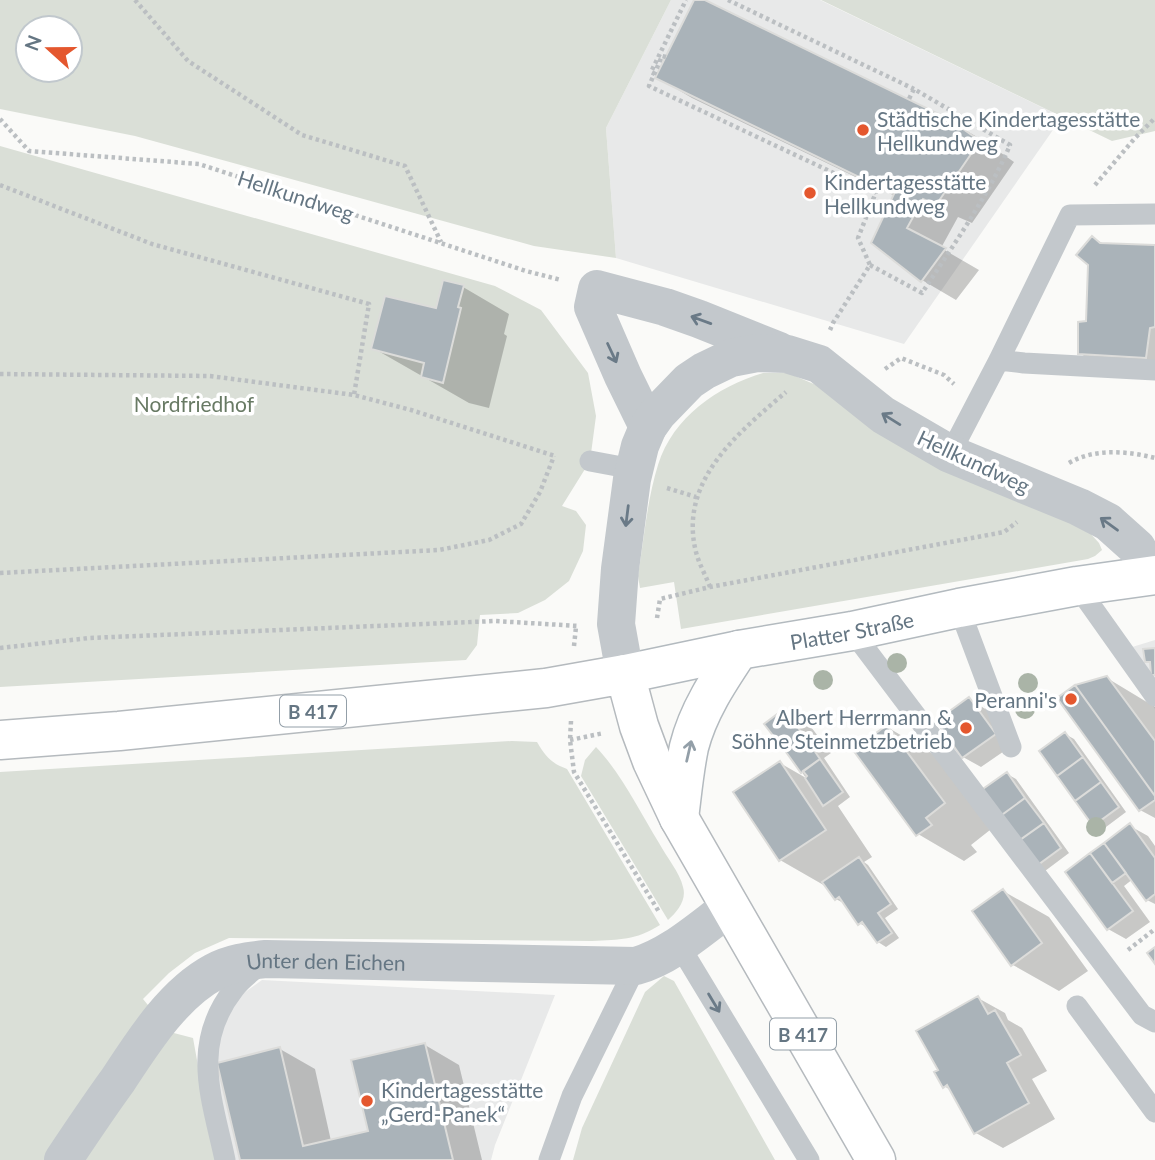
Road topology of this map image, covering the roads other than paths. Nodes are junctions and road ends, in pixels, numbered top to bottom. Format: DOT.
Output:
graph roads {
  1 [pos="1155,214"];
  2 [pos="803,359"];
  3 [pos="999,360"];
  4 [pos="1155,370"];
  5 [pos="649,427"];
  6 [pos="950,454"];
  7 [pos="590,461"];
  8 [pos="634,470"];
  9 [pos="1153,575"];
  10 [pos="1077,586"];
  11 [pos="960,608"];
  12 [pos="852,631"];
  13 [pos="739,650"];
  14 [pos="625,674"];
  15 [pos="1155,696"];
  16 [pos="0,740"];
  17 [pos="1011,747"];
  18 [pos="678,818"];
  19 [pos="730,907"];
  20 [pos="678,945"];
  21 [pos="266,959"];
  22 [pos="636,966"];
  23 [pos="1077,1006"];
  24 [pos="1155,1022"];
  25 [pos="1155,1112"];
  26 [pos="63,1160"];
  27 [pos="225,1160"];
  28 [pos="549,1160"];
  29 [pos="809,1160"];
  30 [pos="876,1160"];
  1 -- 3 [label="lane"];
  2 -- 5 [label="street"];
  2 -- 5 [label="street, Hellkundweg, one-way"];
  6 -- 2 [label="street, Hellkundweg, one-way"];
  3 -- 4 [label="lane"];
  3 -- 6 [label="lane"];
  5 -- 8 [label="street"];
  9 -- 6 [label="street, Hellkundweg, one-way"];
  7 -- 8 [label="lane"];
  8 -- 14 [label="street, one-way"];
  9 -- 10 [label="main road, Platter Straße"];
  10 -- 11 [label="main road, Platter Straße"];
  10 -- 15 [label="lane"];
  11 -- 12 [label="main road, Platter Straße"];
  11 -- 17 [label="lane"];
  12 -- 13 [label="main road, Platter Straße"];
  12 -- 24 [label="lane"];
  13 -- 14 [label="main road, Platter Straße"];
  18 -- 13 [label="main road, one-way"];
  14 -- 16 [label="main road, B 417"];
  14 -- 18 [label="main road, B 417"];
  18 -- 19 [label="main road, B 417"];
  19 -- 20 [label="street, Unter den Eichen"];
  19 -- 30 [label="main road, B 417"];
  20 -- 22 [label="street, Unter den Eichen"];
  20 -- 29 [label="lane, one-way"];
  21 -- 22 [label="street, Unter den Eichen"];
  21 -- 26 [label="street, Unter den Eichen"];
  21 -- 27 [label="lane"];
  22 -- 28 [label="lane"];
  23 -- 25 [label="lane"];
}
